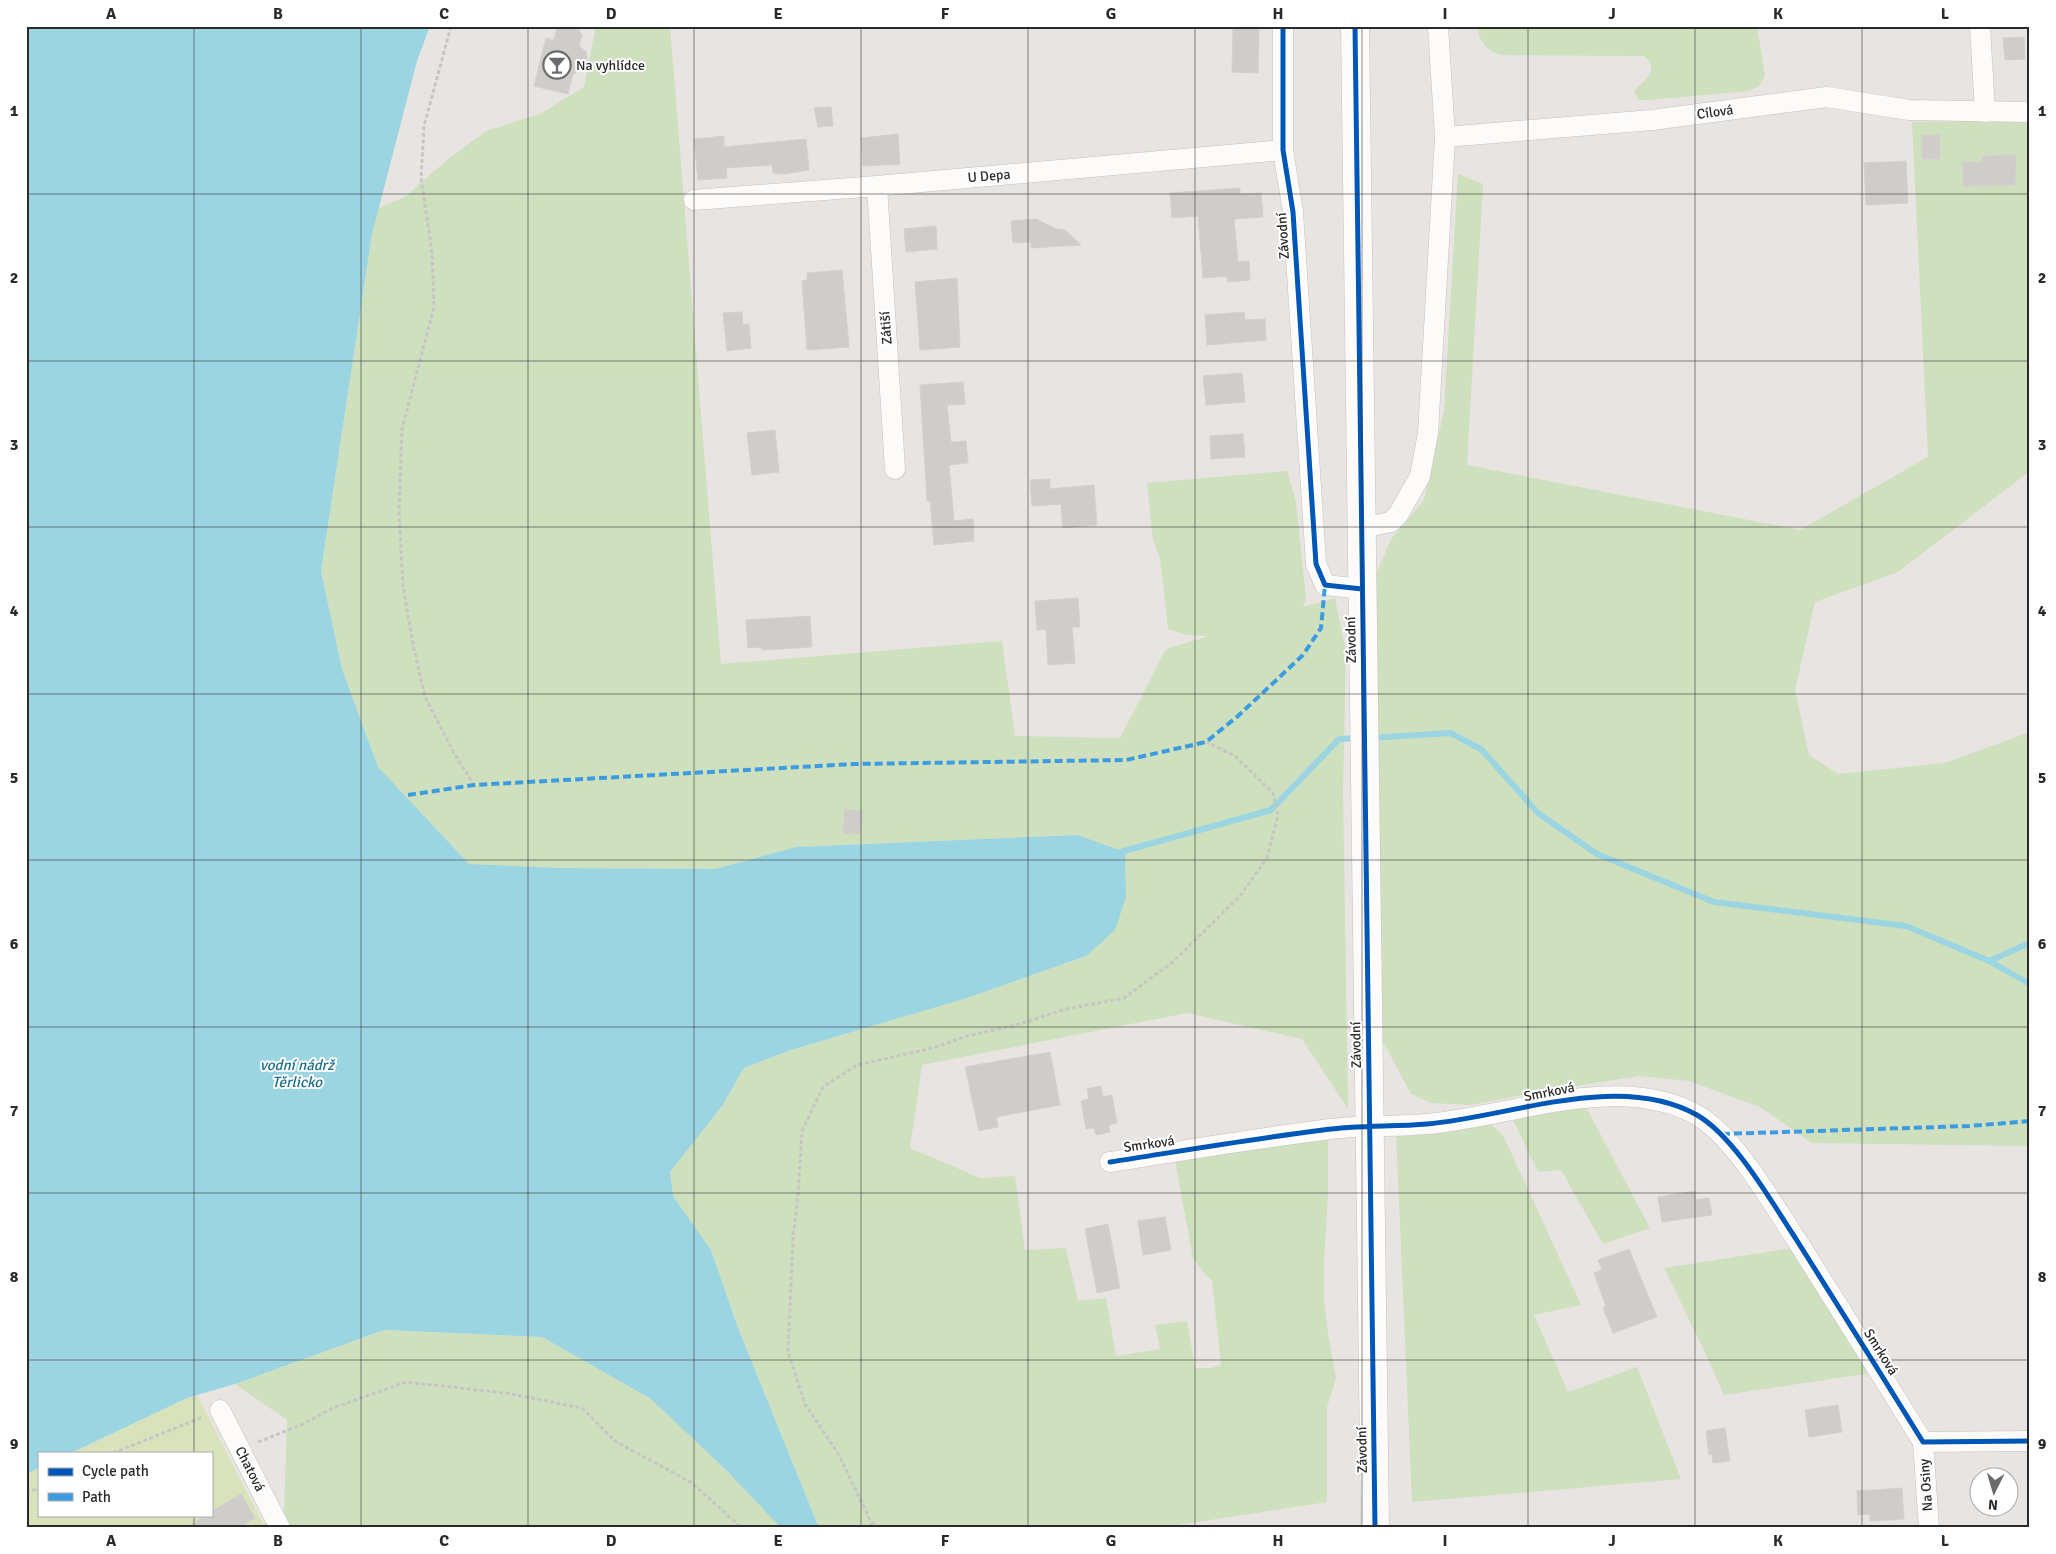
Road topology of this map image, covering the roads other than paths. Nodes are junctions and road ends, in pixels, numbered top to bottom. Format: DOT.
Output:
graph roads {
  1 [pos="1283,26"];
  2 [pos="1355,26"];
  3 [pos="1438,26"];
  4 [pos="1980,26"];
  5 [pos="1985,112"];
  6 [pos="2030,112"];
  7 [pos="1445,137"];
  8 [pos="1283,150"];
  9 [pos="877,186"];
  10 [pos="694,200"];
  11 [pos="895,469"];
  12 [pos="1361,528"];
  13 [pos="1362,589"];
  14 [pos="1368,1125"];
  15 [pos="1110,1162"];
  16 [pos="220,1410"];
  17 [pos="2030,1441"];
  18 [pos="1923,1442"];
  19 [pos="280,1528"];
  20 [pos="1375,1528"];
  21 [pos="1929,1528"];
  1 -- 8 [label="street, Závodní"];
  2 -- 12 [label="main road, Závodní"];
  3 -- 7 [label="street"];
  4 -- 5 [label="street"];
  5 -- 6 [label="street, Cílová"];
  5 -- 7 [label="street, Cílová"];
  7 -- 12 [label="street"];
  8 -- 9 [label="street, U Depa"];
  8 -- 13 [label="street, Závodní"];
  9 -- 10 [label="street, U Depa"];
  9 -- 11 [label="street, Zátiší"];
  12 -- 13 [label="main road, Závodní"];
  13 -- 14 [label="main road, Závodní"];
  14 -- 15 [label="street, Smrková"];
  14 -- 18 [label="street, Smrková"];
  14 -- 20 [label="main road, Závodní"];
  16 -- 19 [label="street, Chatová"];
  17 -- 18 [label="street"];
  18 -- 21 [label="street, Na Osiny"];
}
